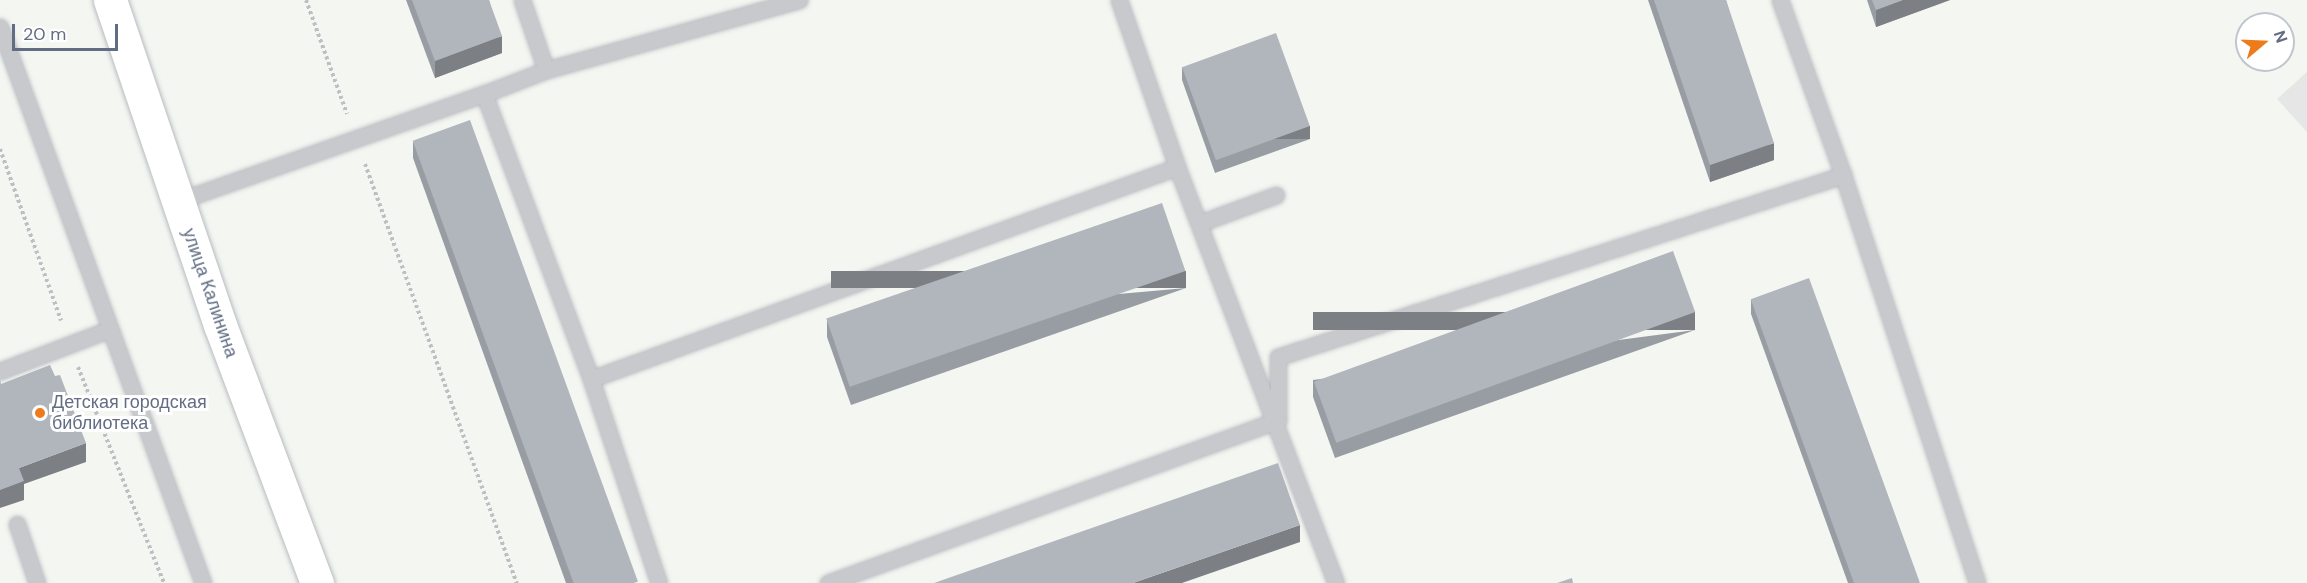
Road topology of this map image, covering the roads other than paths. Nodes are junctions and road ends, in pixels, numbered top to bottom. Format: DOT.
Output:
graph roads {
  1 [pos="110,0"];
  2 [pos="522,0"];
  3 [pos="799,0"];
  4 [pos="1119,0"];
  5 [pos="1780,0"];
  6 [pos="0,27"];
  7 [pos="546,70"];
  8 [pos="484,94"];
  9 [pos="1178,167"];
  10 [pos="1843,175"];
  11 [pos="1276,195"];
  12 [pos="178,201"];
  13 [pos="1200,223"];
  14 [pos="110,329"];
  15 [pos="0,370"];
  16 [pos="591,379"];
  17 [pos="1278,420"];
  18 [pos="17,524"];
  19 [pos="199,582"];
  20 [pos="37,583"];
  21 [pos="317,583"];
  22 [pos="659,583"];
  23 [pos="828,583"];
  24 [pos="1336,583"];
  25 [pos="1977,583"];
  1 -- 12 [label="street, улица Калинина"];
  2 -- 7 [label="lane"];
  3 -- 7 [label="lane"];
  4 -- 9 [label="lane"];
  5 -- 10 [label="lane"];
  6 -- 14 [label="lane"];
  7 -- 8 [label="lane"];
  8 -- 12 [label="lane"];
  8 -- 16 [label="lane"];
  9 -- 13 [label="lane"];
  9 -- 16 [label="lane"];
  10 -- 17 [label="lane"];
  10 -- 25 [label="lane"];
  11 -- 13 [label="lane"];
  12 -- 21 [label="street, улица Калинина"];
  13 -- 17 [label="lane"];
  14 -- 15 [label="lane"];
  14 -- 19 [label="lane"];
  16 -- 22 [label="lane"];
  17 -- 23 [label="lane"];
  17 -- 24 [label="lane"];
  18 -- 20 [label="lane"];
}
